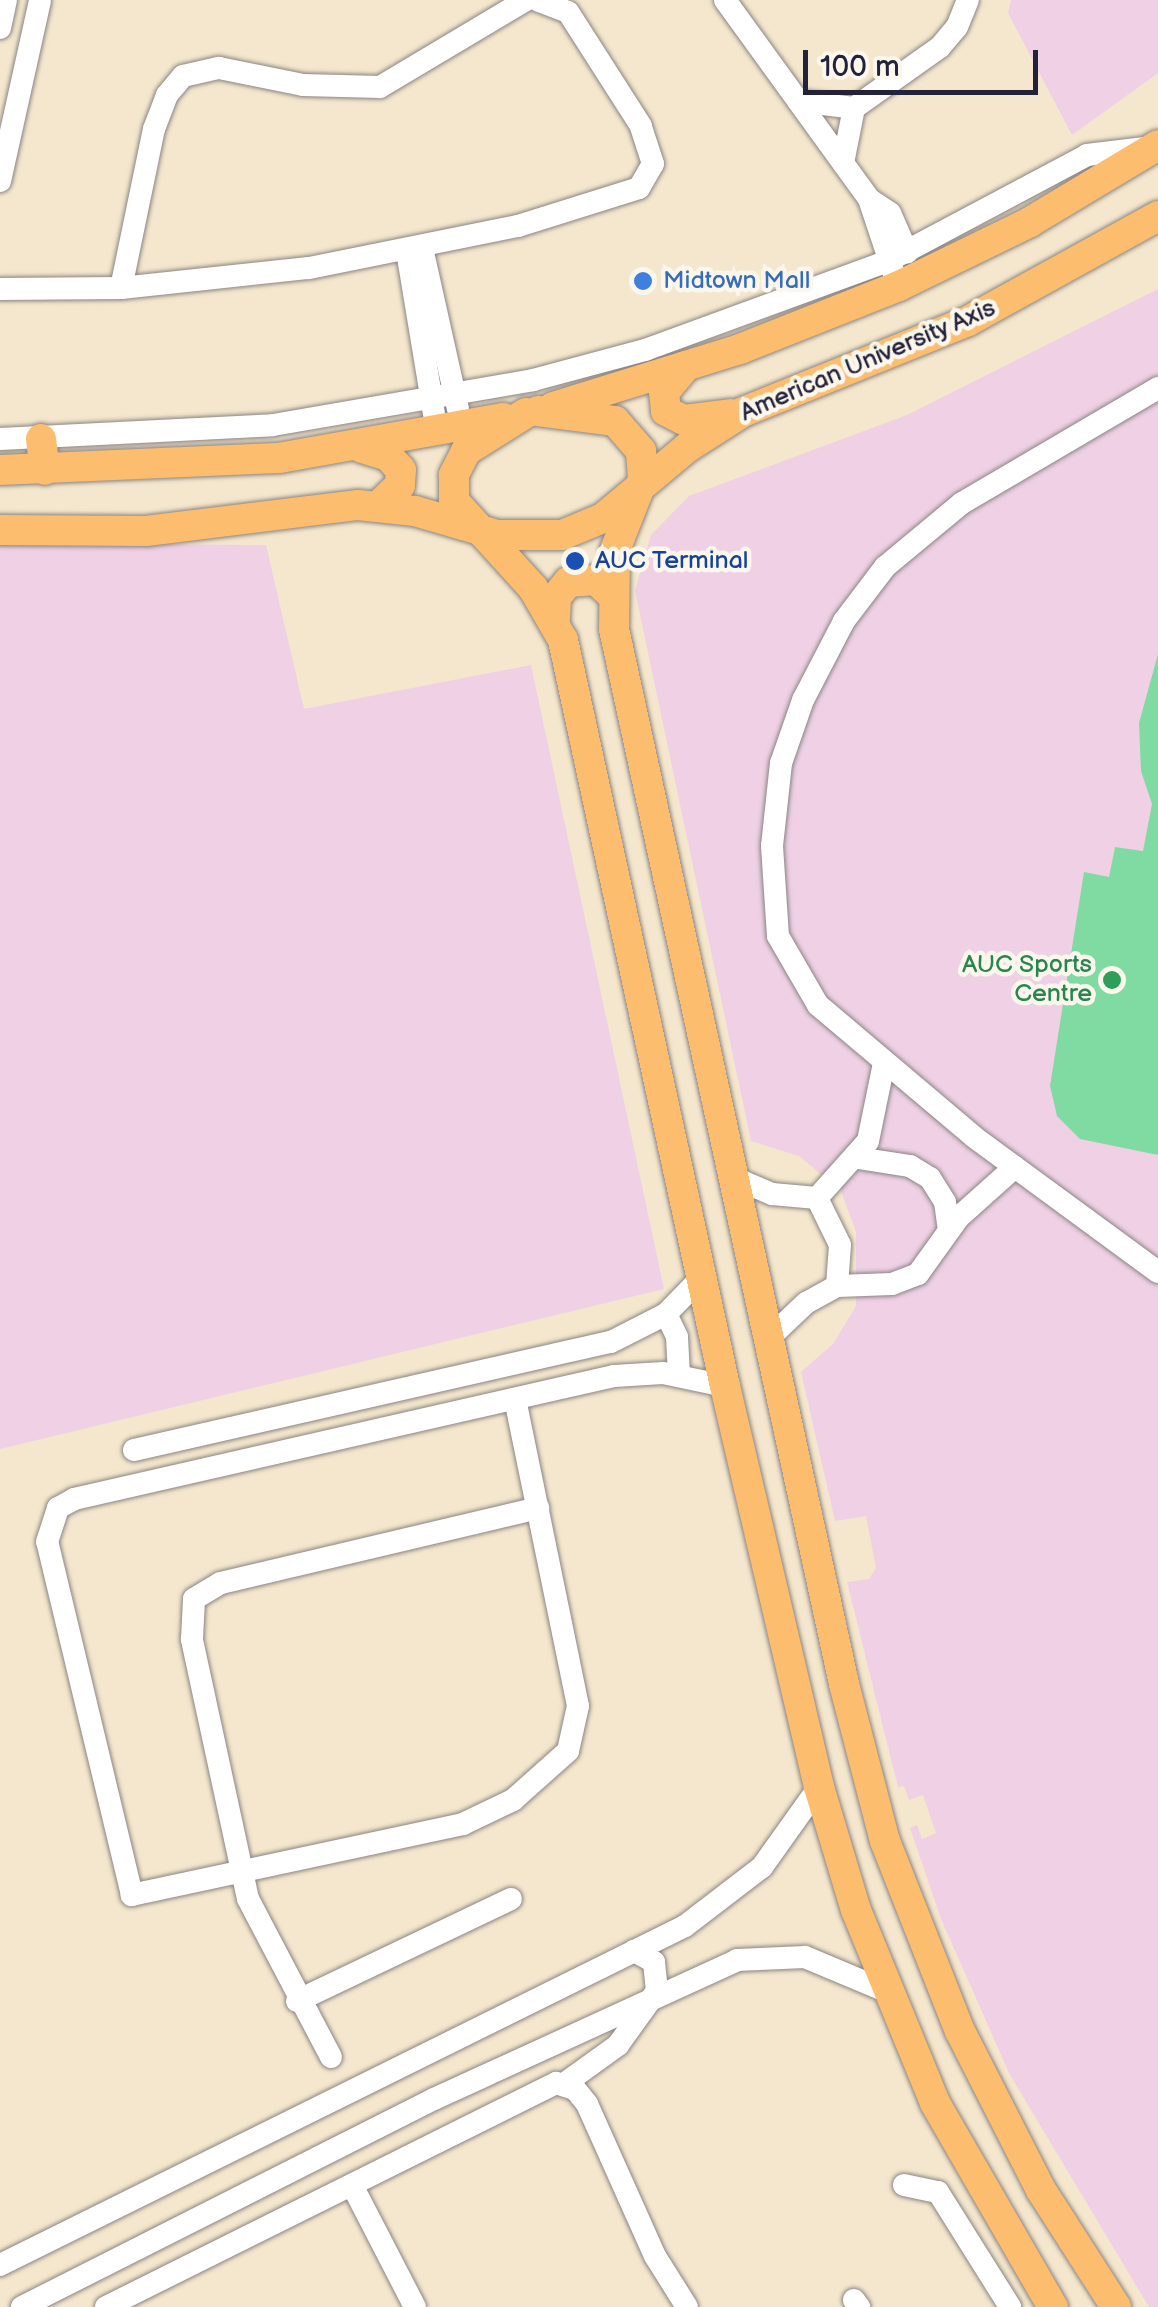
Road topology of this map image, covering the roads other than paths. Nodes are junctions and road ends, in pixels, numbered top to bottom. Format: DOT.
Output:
graph roads {
  1 [pos="6,0"];
  2 [pos="40,0"];
  3 [pos="526,0"];
  4 [pos="537,0"];
  5 [pos="968,0"];
  6 [pos="735,6"];
  7 [pos="0,28"];
  8 [pos="798,102"];
  9 [pos="854,108"];
  10 [pos="1157,146"];
  11 [pos="842,163"];
  12 [pos="0,182"];
  13 [pos="1158,216"];
  14 [pos="414,250"];
  15 [pos="898,266"];
  16 [pos="121,288"];
  17 [pos="0,289"];
  18 [pos="686,366"];
  19 [pos="1158,388"];
  20 [pos="444,398"];
  21 [pos="532,412"];
  22 [pos="742,412"];
  23 [pos="450,430"];
  24 [pos="1,438"];
  25 [pos="41,439"];
  26 [pos="362,448"];
  27 [pos="0,470"];
  28 [pos="45,470"];
  29 [pos="639,490"];
  30 [pos="379,505"];
  31 [pos="476,528"];
  32 [pos="0,530"];
  33 [pos="610,593"];
  34 [pos="555,618"];
  35 [pos="884,1063"];
  36 [pos="858,1158"];
  37 [pos="1015,1167"];
  38 [pos="730,1176"];
  39 [pos="818,1198"];
  40 [pos="949,1230"];
  41 [pos="1158,1272"];
  42 [pos="702,1277"];
  43 [pos="838,1286"];
  44 [pos="666,1314"];
  45 [pos="767,1340"];
  46 [pos="679,1375"];
  47 [pos="429,1384"];
  48 [pos="724,1386"];
  49 [pos="514,1399"];
  50 [pos="437,1416"];
  51 [pos="227,1430"];
  52 [pos="198,1436"];
  53 [pos="134,1450"];
  54 [pos="236,1460"];
  55 [pos="207,1467"];
  56 [pos="538,1508"];
  57 [pos="818,1787"];
  58 [pos="242,1872"];
  59 [pos="511,1899"];
  60 [pos="634,1951"];
  61 [pos="886,1991"];
  62 [pos="653,1998"];
  63 [pos="297,2002"];
  64 [pos="330,2057"];
  65 [pos="564,2084"];
  66 [pos="352,2185"];
  67 [pos="904,2185"];
  68 [pos="0,2266"];
  69 [pos="1108,2302"];
  70 [pos="115,2305"];
  71 [pos="22,2307"];
  72 [pos="415,2307"];
  73 [pos="687,2307"];
  74 [pos="1010,2307"];
  75 [pos="1053,2307"];
  1 -- 7 [label="street"];
  2 -- 12 [label="street"];
  3 -- 16 [label="street"];
  4 -- 14 [label="street"];
  5 -- 9 [label="street"];
  6 -- 8 [label="street"];
  8 -- 9 [label="street"];
  8 -- 11 [label="street"];
  9 -- 11 [label="street"];
  10 -- 15 [label="main road"];
  11 -- 15 [label="street"];
  13 -- 22 [label="main road, American University Axis"];
  14 -- 16 [label="street"];
  14 -- 20 [label="street"];
  15 -- 18 [label="main road"];
  15 -- 20 [label="street"];
  16 -- 17 [label="street"];
  18 -- 21 [label="main road"];
  18 -- 22 [label="main road"];
  19 -- 35 [label="street"];
  20 -- 23 [label="street"];
  20 -- 25 [label="street"];
  21 -- 23 [label="main road"];
  21 -- 29 [label="main road"];
  21 -- 31 [label="main road"];
  22 -- 29 [label="main road, American University Axis"];
  23 -- 26 [label="main road"];
  24 -- 25 [label="street"];
  25 -- 28 [label="main road"];
  26 -- 28 [label="main road"];
  26 -- 30 [label="main road"];
  27 -- 28 [label="main road"];
  29 -- 31 [label="main road, American University Axis"];
  29 -- 33 [label="main road"];
  30 -- 31 [label="main road, American University Axis"];
  30 -- 32 [label="main road, American University Axis"];
  31 -- 34 [label="main road"];
  33 -- 34 [label="main road"];
  33 -- 38 [label="main road"];
  34 -- 42 [label="main road"];
  35 -- 36 [label="street"];
  35 -- 37 [label="street"];
  36 -- 39 [label="street"];
  36 -- 40 [label="street"];
  37 -- 40 [label="street"];
  37 -- 41 [label="street"];
  38 -- 39 [label="street"];
  38 -- 45 [label="main road"];
  39 -- 43 [label="street"];
  40 -- 43 [label="street"];
  42 -- 44 [label="street"];
  42 -- 48 [label="main road"];
  43 -- 45 [label="street"];
  44 -- 46 [label="street"];
  44 -- 47 [label="street"];
  45 -- 69 [label="main road"];
  46 -- 48 [label="street"];
  46 -- 49 [label="street"];
  47 -- 50 [label="street"];
  47 -- 51 [label="street"];
  48 -- 57 [label="main road"];
  49 -- 50 [label="street"];
  49 -- 56 [label="street"];
  50 -- 54 [label="street"];
  51 -- 52 [label="street"];
  51 -- 54 [label="street"];
  52 -- 53 [label="street"];
  52 -- 55 [label="street"];
  54 -- 55 [label="street"];
  55 -- 58 [label="street"];
  56 -- 58 [label="street"];
  56 -- 58 [label="street"];
  57 -- 60 [label="street"];
  57 -- 61 [label="main road"];
  58 -- 63 [label="street"];
  59 -- 63 [label="street"];
  60 -- 62 [label="street"];
  60 -- 68 [label="street"];
  61 -- 62 [label="street"];
  61 -- 75 [label="main road"];
  62 -- 65 [label="street"];
  62 -- 71 [label="street"];
  63 -- 64 [label="street"];
  65 -- 66 [label="street"];
  65 -- 73 [label="street"];
  66 -- 70 [label="street"];
  66 -- 72 [label="street"];
  67 -- 74 [label="street"];
}
